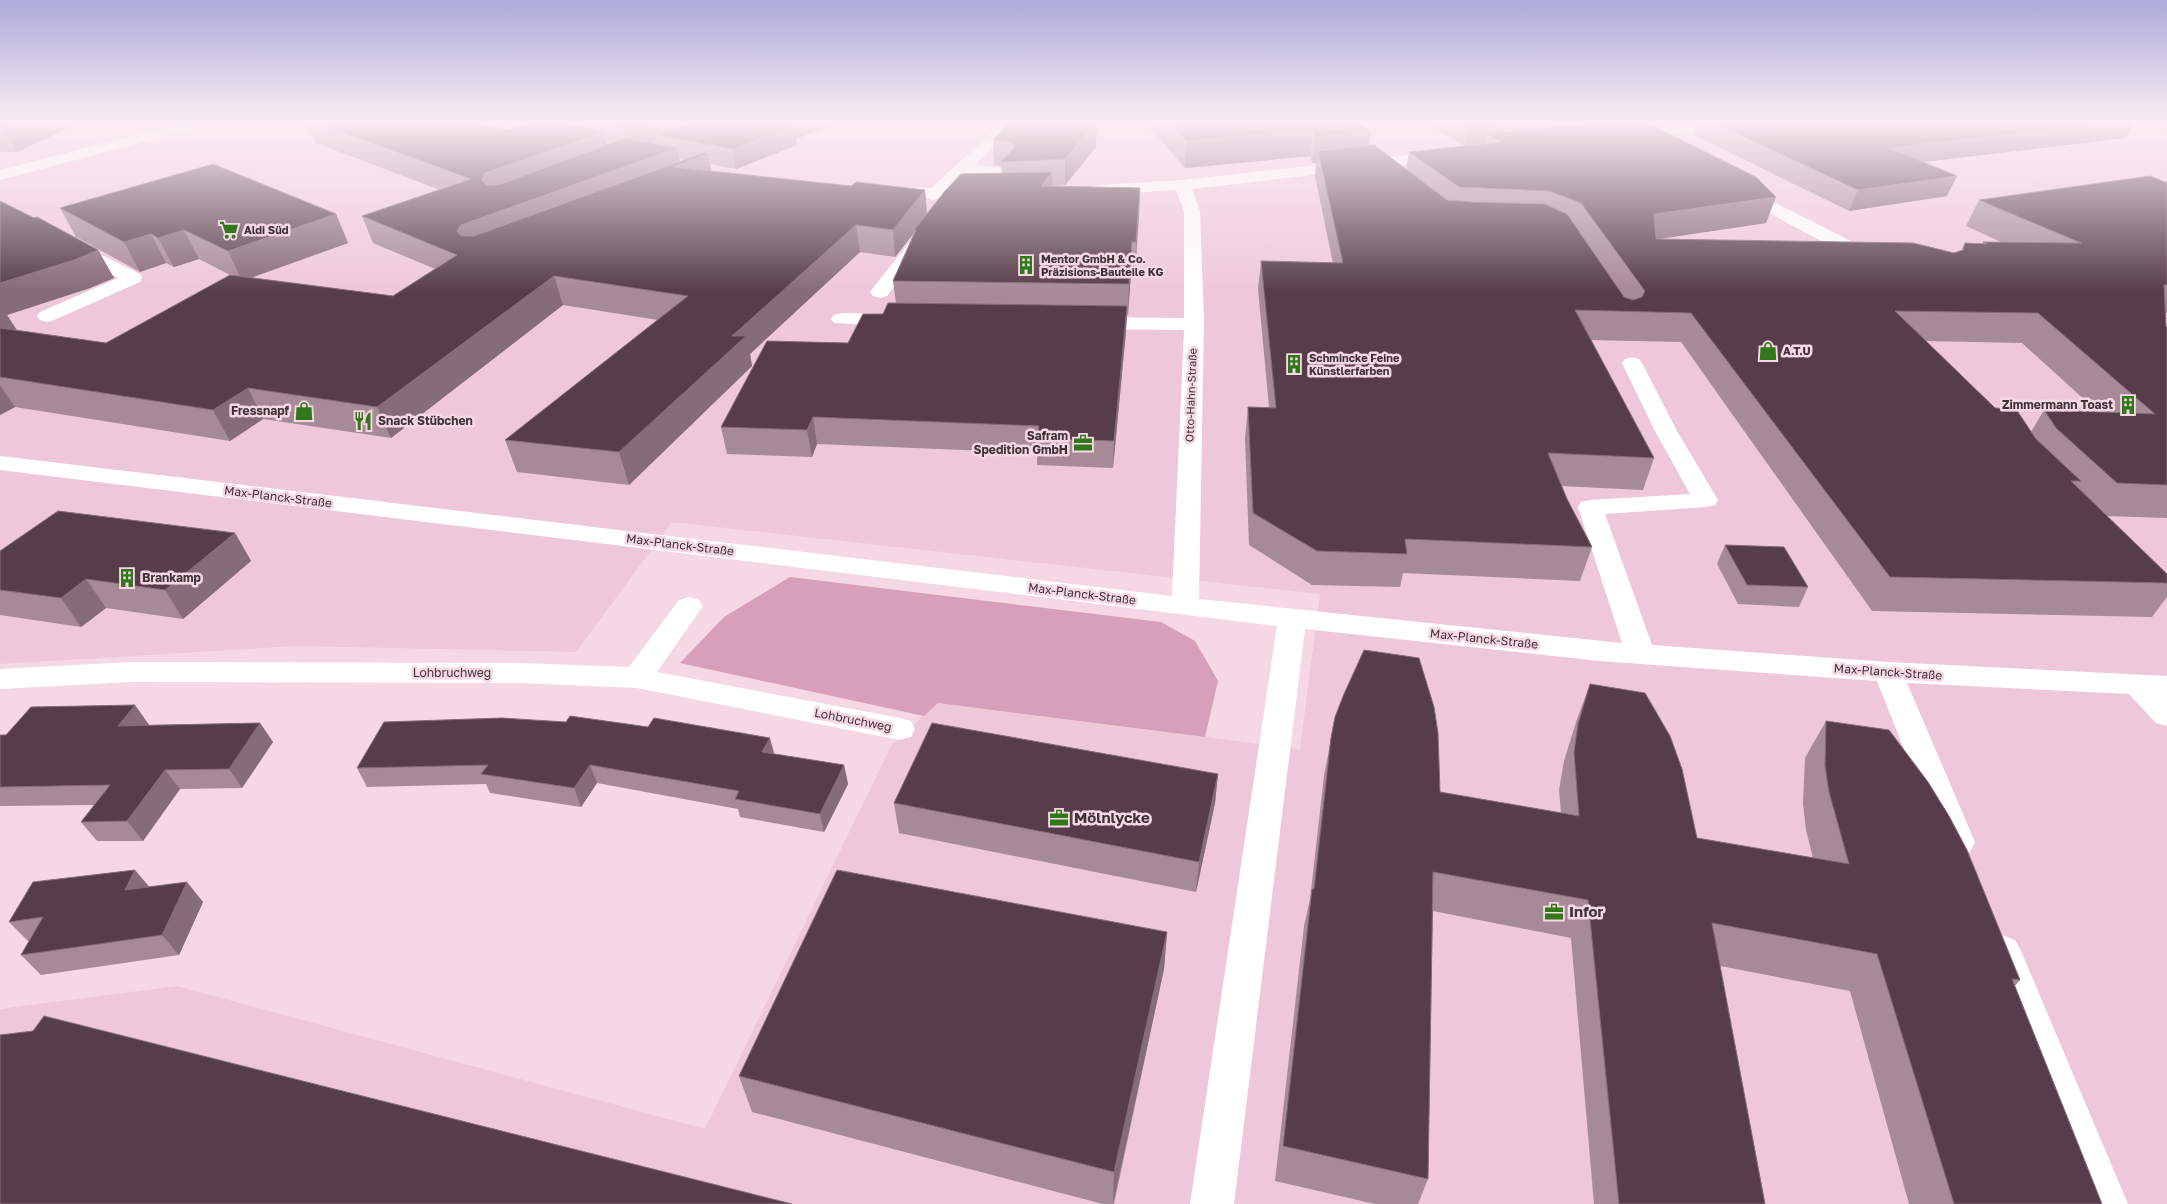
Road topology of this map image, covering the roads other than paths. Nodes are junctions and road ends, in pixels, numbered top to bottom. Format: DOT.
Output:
graph roads {
  1 [pos="950,179"];
  2 [pos="999,179"];
  3 [pos="1233,179"];
  4 [pos="1728,184"];
  5 [pos="1182,185"];
  6 [pos="869,190"];
  7 [pos="1088,191"];
  8 [pos="934,194"];
  9 [pos="986,194"];
  10 [pos="1004,194"];
  11 [pos="933,225"];
  12 [pos="54,235"];
  13 [pos="1885,258"];
  14 [pos="880,292"];
  15 [pos="47,316"];
  16 [pos="841,319"];
  17 [pos="919,320"];
  18 [pos="1076,323"];
  19 [pos="1194,324"];
  20 [pos="1632,363"];
  21 [pos="0,463"];
  22 [pos="689,606"];
  23 [pos="1186,607"];
  24 [pos="1292,619"];
  25 [pos="1640,654"];
  26 [pos="1888,672"];
  27 [pos="637,678"];
  28 [pos="0,679"];
  29 [pos="2138,685"];
  30 [pos="2167,686"];
  31 [pos="2167,715"];
  32 [pos="900,729"];
  33 [pos="1971,874"];
  34 [pos="1990,920"];
  35 [pos="1212,1204"];
  36 [pos="2106,1204"];
  1 -- 8 [label="street"];
  2 -- 9 [label="street"];
  3 -- 5 [label="street"];
  4 -- 13 [label="street"];
  5 -- 7 [label="street"];
  5 -- 19 [label="street, Otto-Hahn-Straße"];
  6 -- 8 [label="street"];
  8 -- 9 [label="street"];
  9 -- 10 [label="street"];
  11 -- 14 [label="street"];
  12 -- 15 [label="street"];
  16 -- 17 [label="street"];
  18 -- 19 [label="street"];
  19 -- 23 [label="street, Otto-Hahn-Straße"];
  20 -- 25 [label="street"];
  21 -- 23 [label="street, Max-Planck-Straße"];
  22 -- 27 [label="street"];
  23 -- 24 [label="street, Max-Planck-Straße"];
  24 -- 25 [label="street, Max-Planck-Straße"];
  24 -- 35 [label="street"];
  25 -- 26 [label="street, Max-Planck-Straße"];
  26 -- 29 [label="street, Max-Planck-Straße"];
  26 -- 33 [label="street"];
  27 -- 28 [label="street, Lohbruchweg"];
  27 -- 32 [label="street, Lohbruchweg"];
  29 -- 30 [label="street, Max-Planck-Straße"];
  29 -- 31 [label="street"];
  34 -- 36 [label="street"];
}
